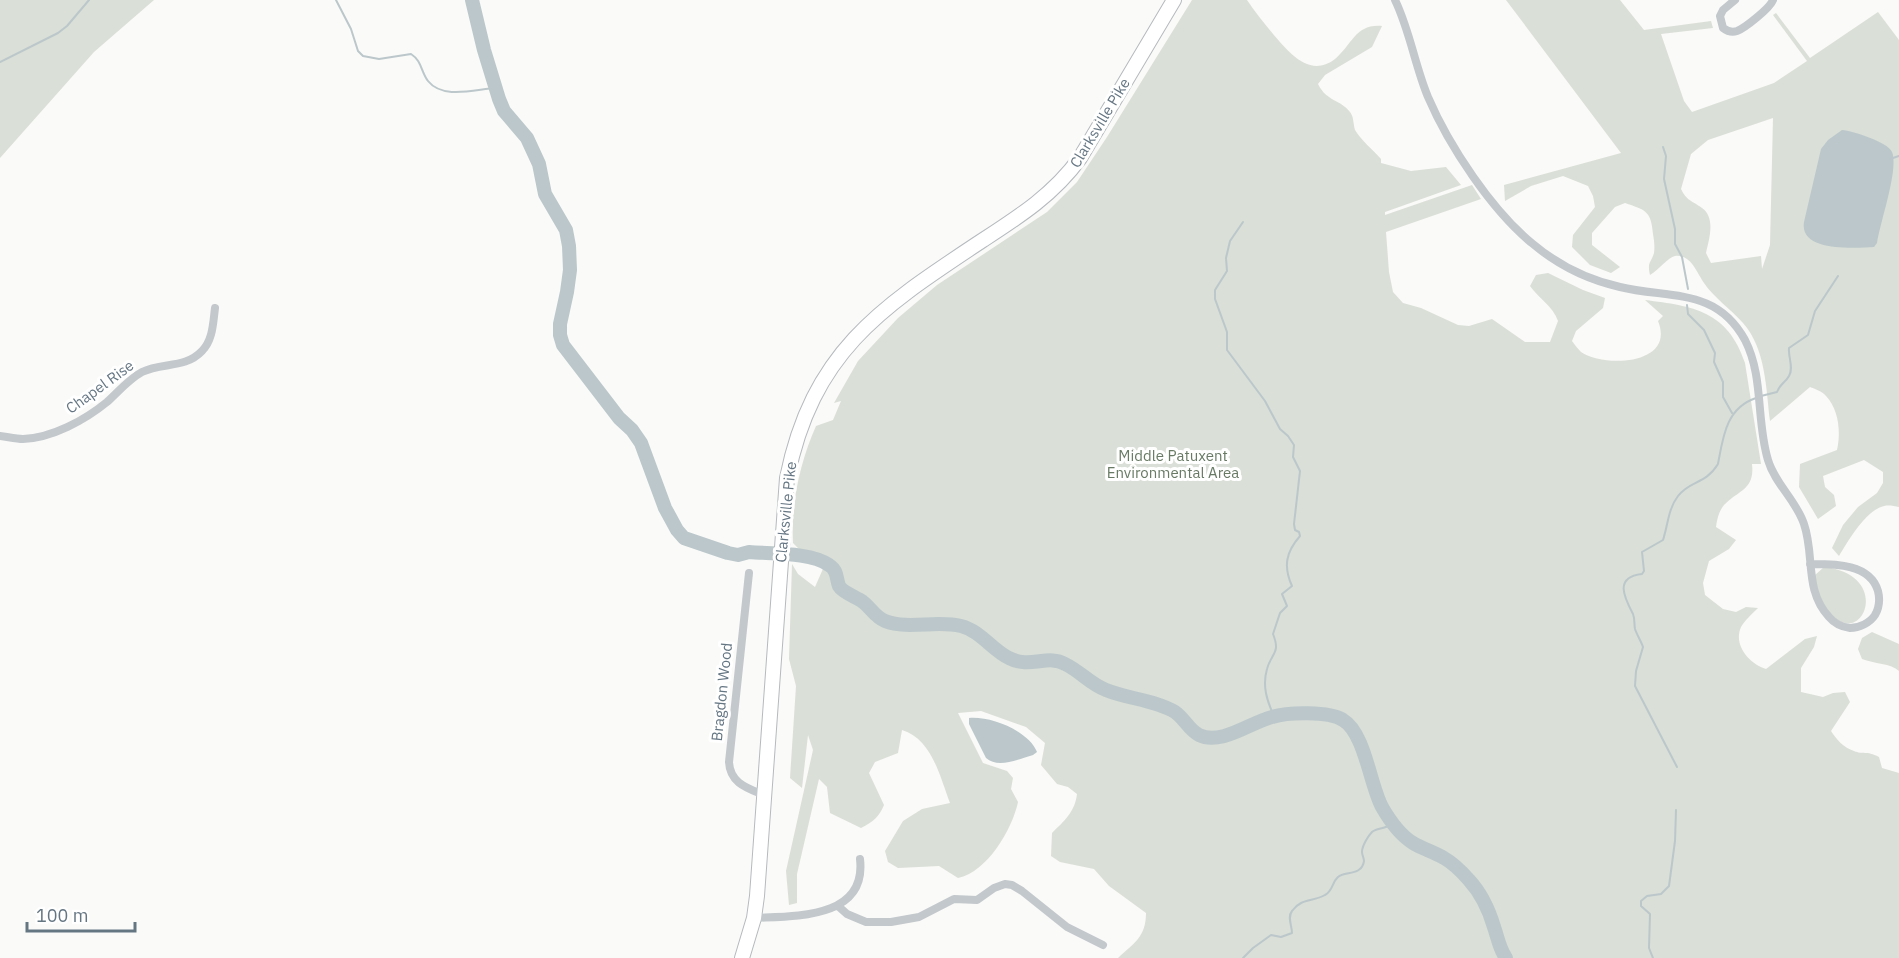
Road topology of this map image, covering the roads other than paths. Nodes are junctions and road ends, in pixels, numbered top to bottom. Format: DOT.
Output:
graph roads {
  1 [pos="1174,0"];
  2 [pos="1395,0"];
  3 [pos="1735,0"];
  4 [pos="1773,0"];
  5 [pos="215,308"];
  6 [pos="0,436"];
  7 [pos="1810,564"];
  8 [pos="749,573"];
  9 [pos="764,795"];
  10 [pos="860,859"];
  11 [pos="838,906"];
  12 [pos="754,918"];
  13 [pos="1103,945"];
  14 [pos="741,958"];
  1 -- 9 [label="main road, Clarksville Pike"];
  2 -- 7 [label="street"];
  3 -- 4 [label="street"];
  5 -- 6 [label="street, Chapel Rise"];
  7 -- 7 [label="street"];
  8 -- 9 [label="street, Bragdon Wood"];
  9 -- 12 [label="main road, Clarksville Pike"];
  10 -- 11 [label="street"];
  11 -- 12 [label="street"];
  11 -- 13 [label="street"];
  12 -- 14 [label="main road, Clarksville Pike"];
}
